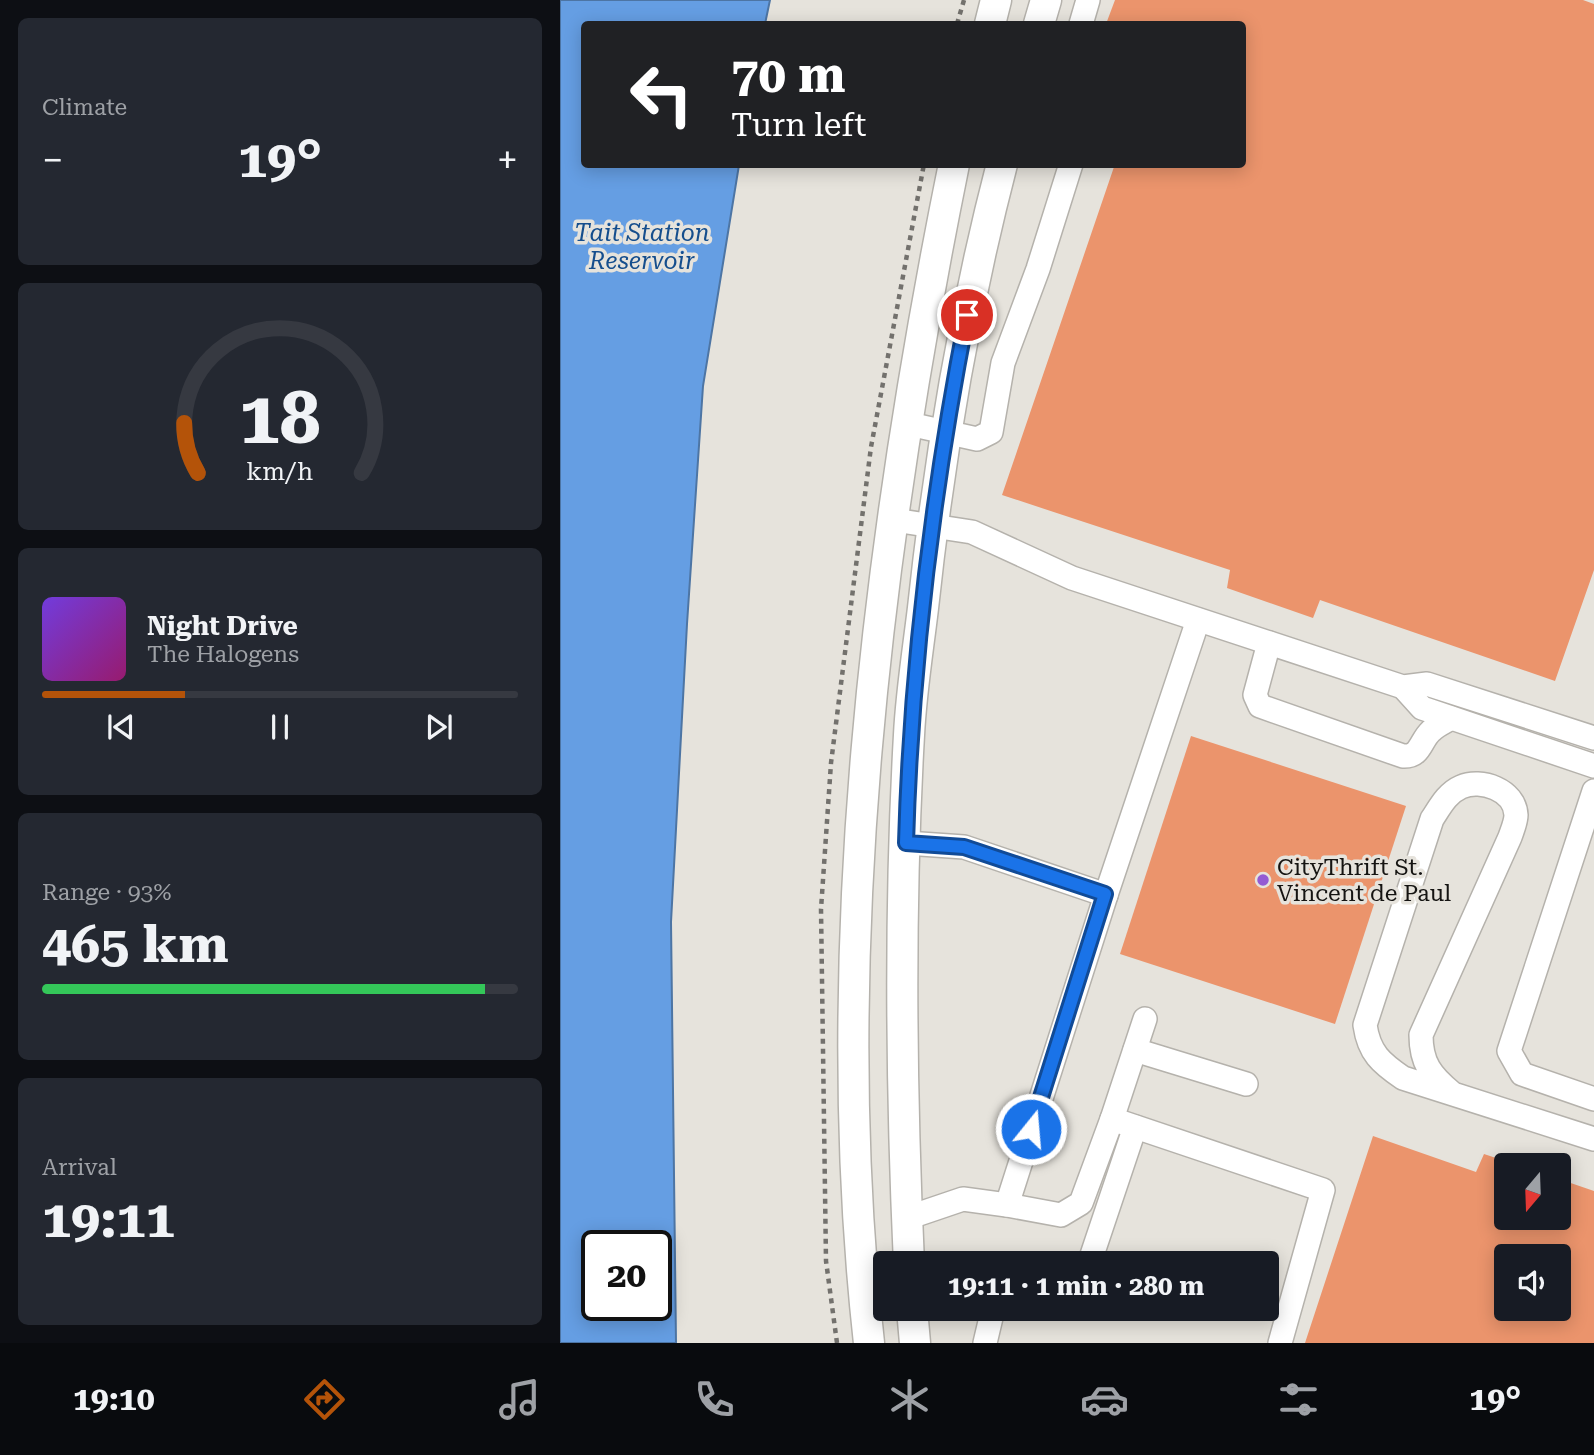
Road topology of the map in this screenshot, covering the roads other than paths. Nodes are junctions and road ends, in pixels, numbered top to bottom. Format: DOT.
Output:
graph roads {
  1 [pos="1046,0"];
  2 [pos="1088,0"];
  3 [pos="1040,21"];
  4 [pos="1082,21"];
  5 [pos="953,168"];
  6 [pos="1001,168"];
  7 [pos="1069,168"];
  8 [pos="909,424"];
  9 [pos="946,431"];
  10 [pos="894,520"];
  11 [pos="933,526"];
  12 [pos="1198,620"];
  13 [pos="1269,643"];
  14 [pos="1403,687"];
  15 [pos="1451,718"];
  16 [pos="1594,738"];
  17 [pos="1594,766"];
  18 [pos="1594,791"];
  19 [pos="906,843"];
  20 [pos="1105,894"];
  21 [pos="1145,1019"];
  22 [pos="1135,1050"];
  23 [pos="1247,1084"];
  24 [pos="1452,1093"];
  25 [pos="1594,1100"];
  26 [pos="1112,1119"];
  27 [pos="1135,1127"];
  28 [pos="1594,1139"];
  29 [pos="1007,1205"];
  30 [pos="907,1218"];
  31 [pos="908,1251"];
  32 [pos="1093,1251"];
  33 [pos="913,1321"];
  34 [pos="990,1321"];
  35 [pos="869,1343"];
  36 [pos="915,1343"];
  37 [pos="985,1343"];
  38 [pos="1280,1343"];
  1 -- 3 [label="main road"];
  2 -- 4 [label="lane"];
  5 -- 8 [label="main road"];
  6 -- 9 [label="main road"];
  7 -- 9 [label="lane"];
  8 -- 9 [label="lane"];
  8 -- 10 [label="main road"];
  9 -- 11 [label="main road"];
  10 -- 11 [label="lane"];
  10 -- 35 [label="main road"];
  11 -- 12 [label="lane"];
  11 -- 19 [label="main road"];
  12 -- 13 [label="lane"];
  12 -- 20 [label="lane"];
  13 -- 14 [label="lane"];
  13 -- 15 [label="lane"];
  14 -- 15 [label="lane"];
  14 -- 16 [label="lane"];
  15 -- 17 [label="lane"];
  18 -- 25 [label="lane"];
  19 -- 20 [label="lane"];
  19 -- 30 [label="main road"];
  20 -- 29 [label="lane"];
  21 -- 22 [label="lane"];
  22 -- 23 [label="lane"];
  22 -- 26 [label="lane"];
  24 -- 24 [label="lane"];
  24 -- 28 [label="lane"];
  26 -- 27 [label="lane"];
  26 -- 29 [label="lane"];
  27 -- 32 [label="lane"];
  27 -- 38 [label="lane"];
  29 -- 30 [label="lane"];
  30 -- 31 [label="main road"];
  33 -- 36 [label="main road"];
  34 -- 37 [label="lane"];
}
